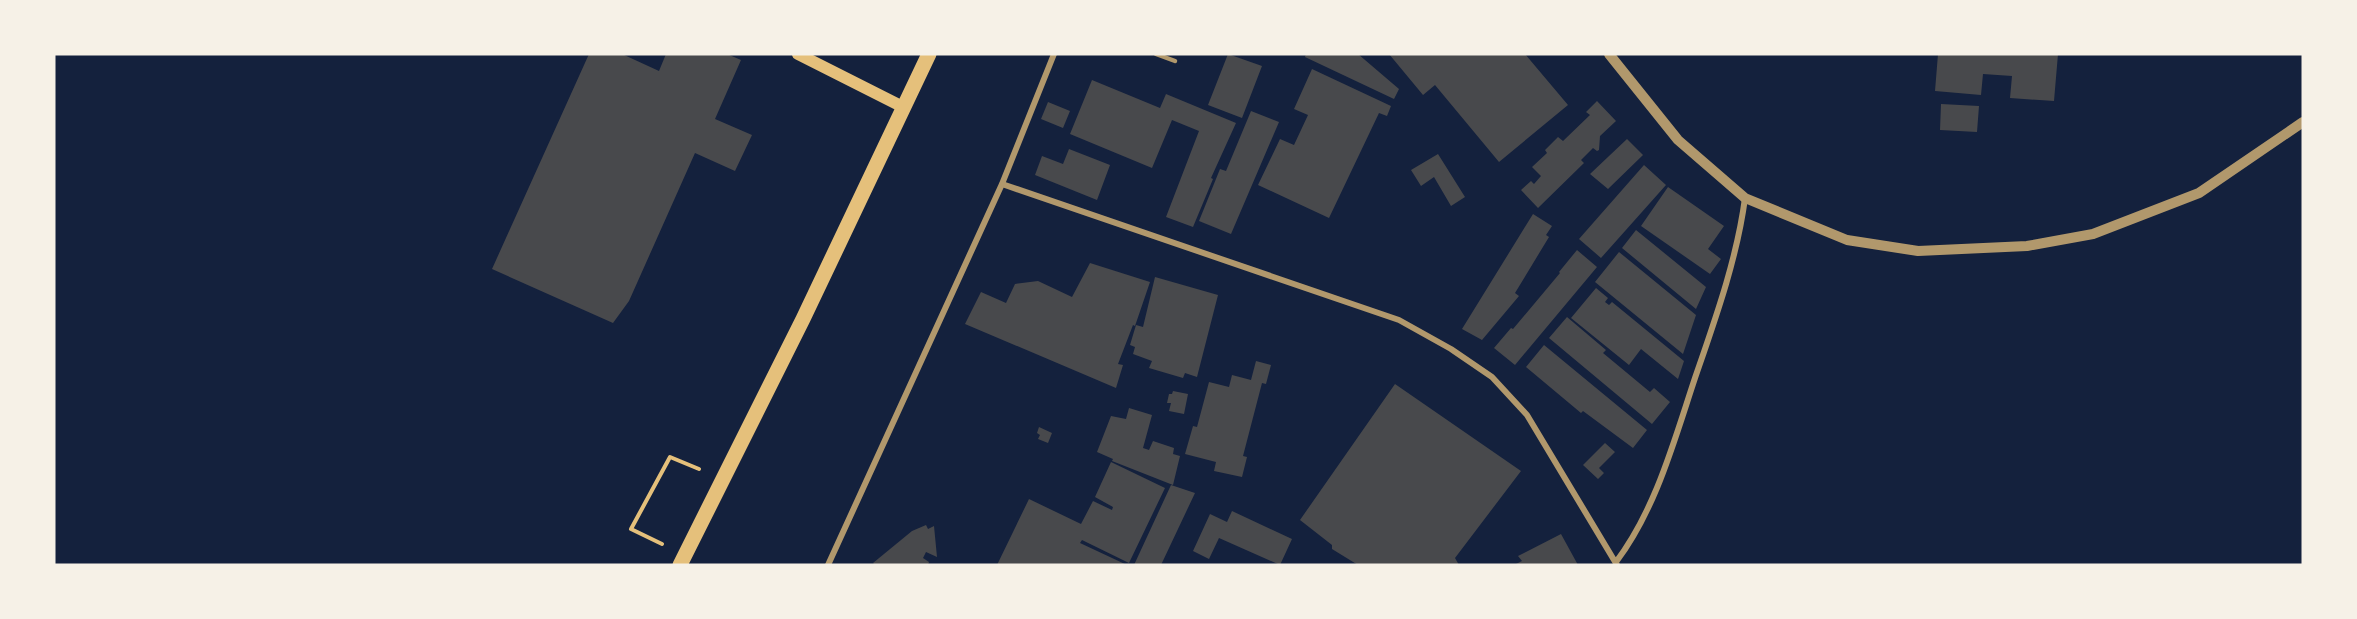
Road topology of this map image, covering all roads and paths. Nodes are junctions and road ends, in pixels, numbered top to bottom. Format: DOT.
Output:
graph roads {
  1 [pos="798,54"];
  2 [pos="929,54"];
  3 [pos="1054,54"];
  4 [pos="1156,54"];
  5 [pos="1609,54"];
  6 [pos="1175,61"];
  7 [pos="903,107"];
  8 [pos="2303,122"];
  9 [pos="1002,184"];
  10 [pos="1745,198"];
  11 [pos="670,457"];
  12 [pos="631,529"];
  13 [pos="1617,564"];
  14 [pos="681,565"];
  15 [pos="828,565"];
  1 -- 7 [label="main road"];
  2 -- 7 [label="main road"];
  3 -- 9 [label="street"];
  4 -- 6 [label="lane"];
  5 -- 10 [label="street"];
  7 -- 14 [label="main road"];
  8 -- 10 [label="street"];
  9 -- 13 [label="street"];
  9 -- 15 [label="street"];
  10 -- 13 [label="street"];
  11 -- 12 [label="path"];
}
